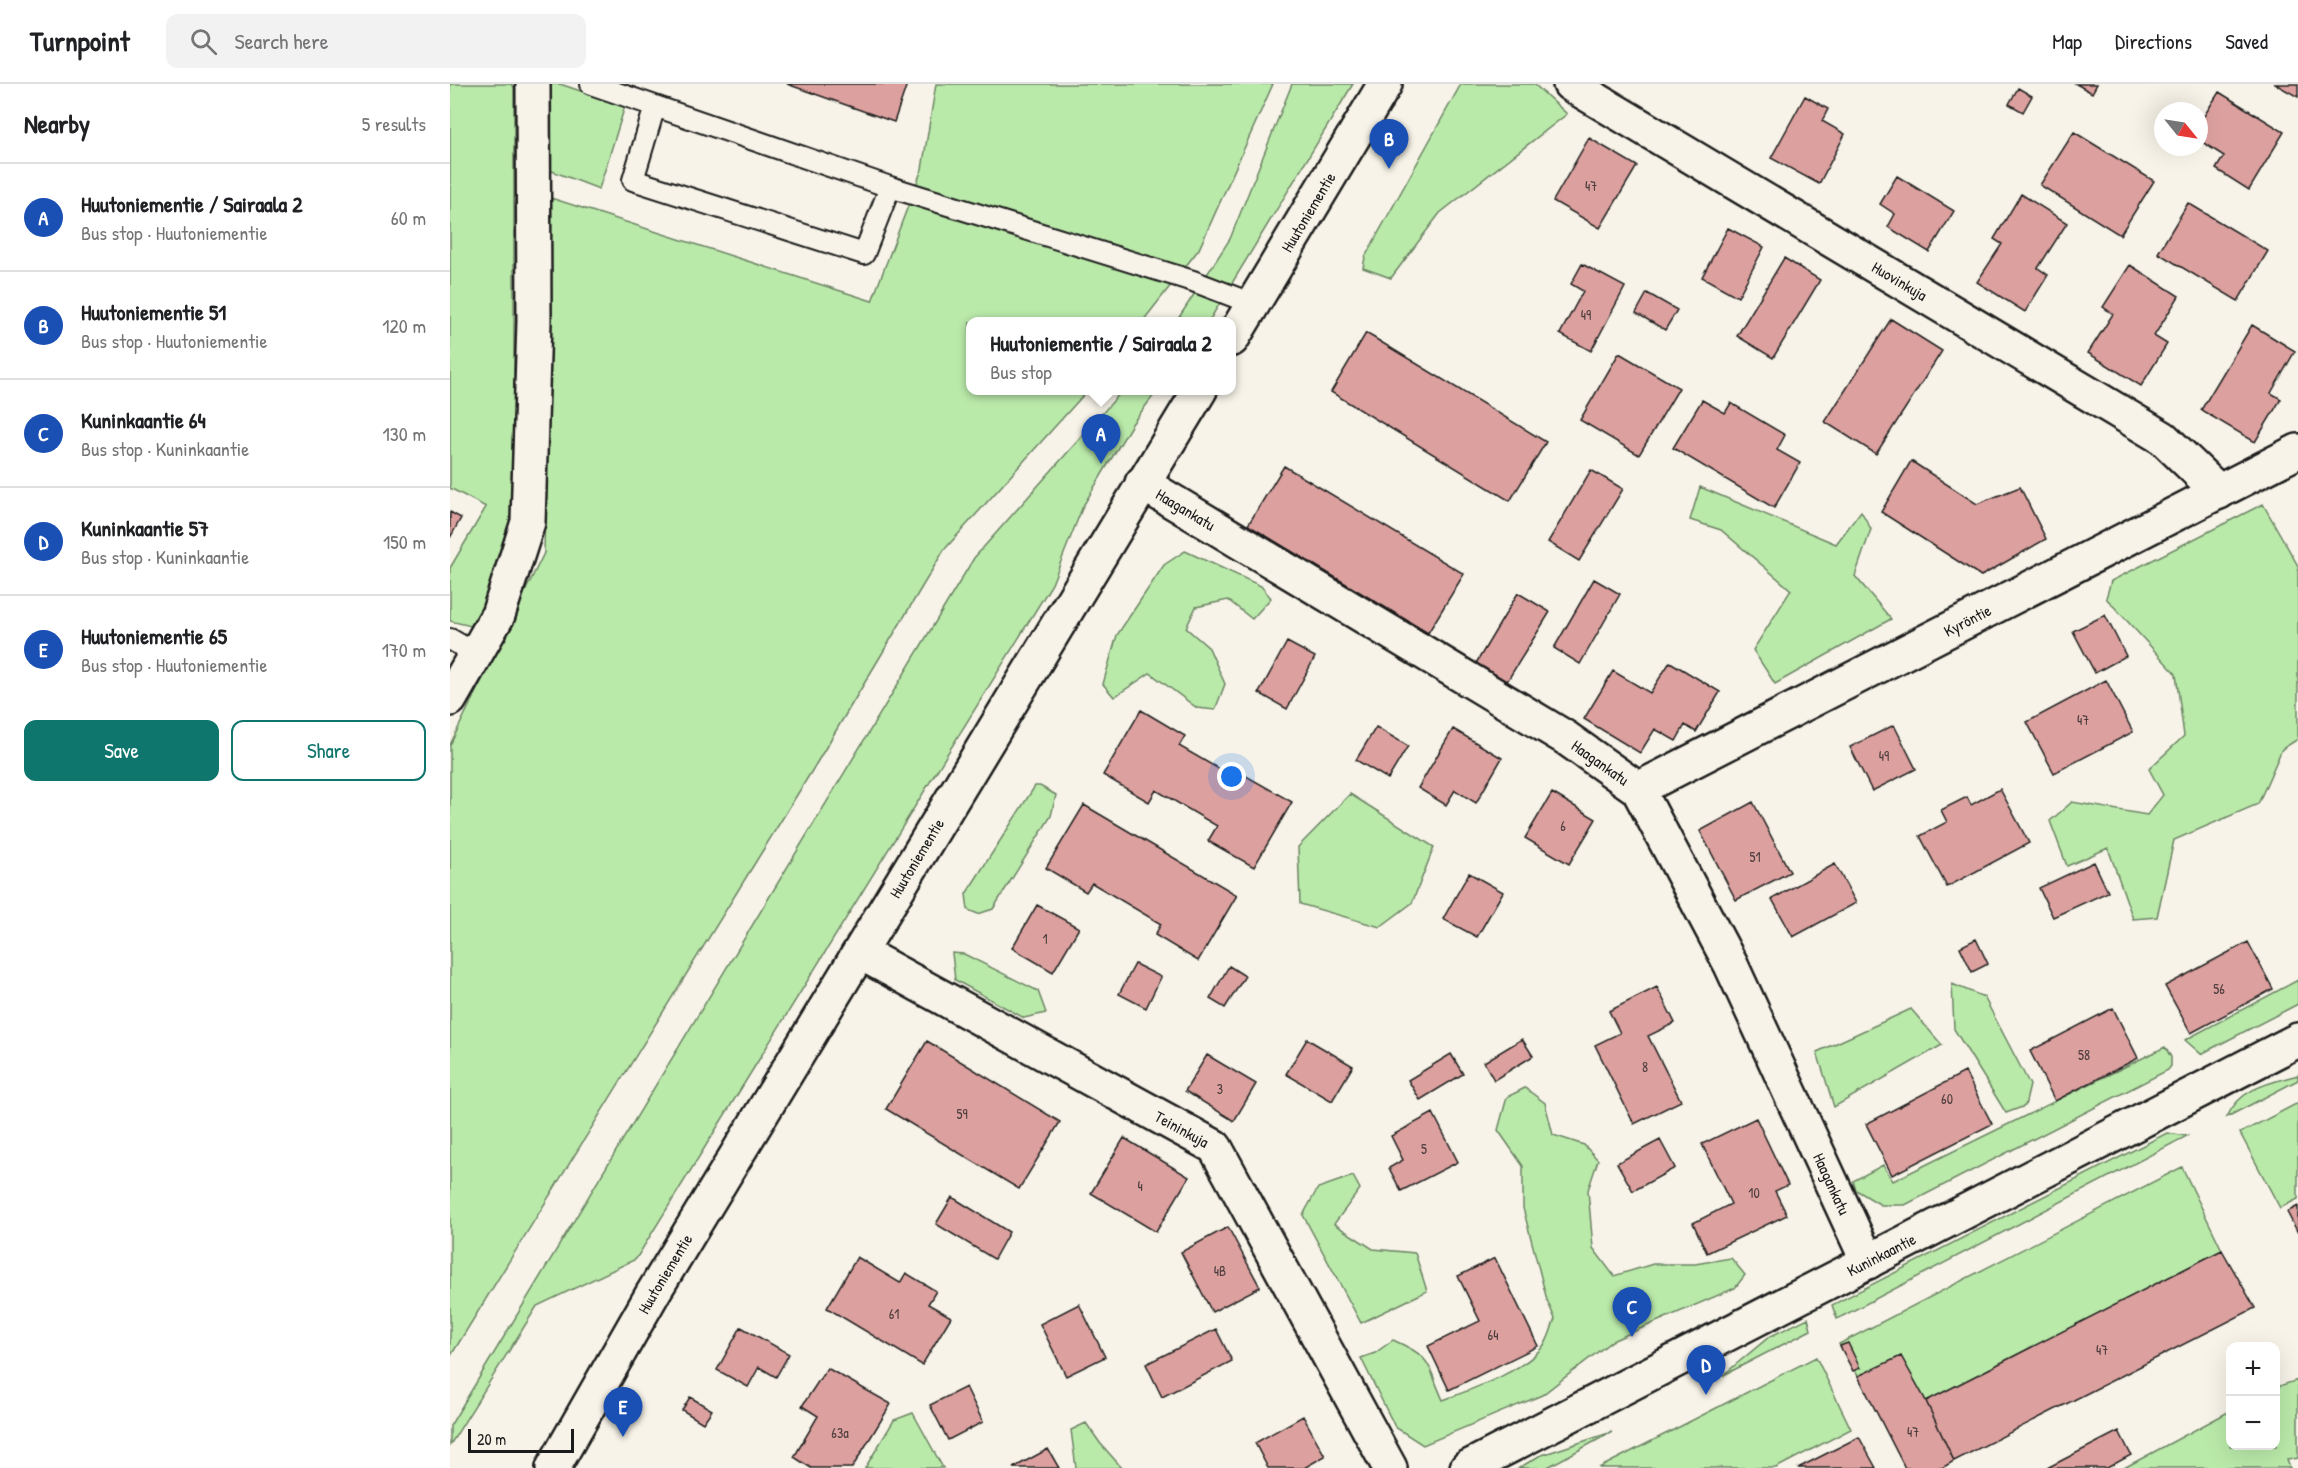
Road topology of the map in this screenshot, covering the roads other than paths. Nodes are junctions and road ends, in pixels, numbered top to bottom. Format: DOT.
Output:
graph roads {
  1 [pos="533,84"];
  2 [pos="591,84"];
  3 [pos="1385,84"];
  4 [pos="1570,84"];
  5 [pos="655,106"];
  6 [pos="890,187"];
  7 [pos="1253,304"];
  8 [pos="1236,332"];
  9 [pos="1197,395"];
  10 [pos="2298,451"];
  11 [pos="1142,483"];
  12 [pos="2219,492"];
  13 [pos="463,646"];
  14 [pos="450,699"];
  15 [pos="1638,789"];
  16 [pos="861,952"];
  17 [pos="2298,1040"];
  18 [pos="1868,1262"];
  19 [pos="633,1326"];
  20 [pos="532,1468"];
  21 [pos="553,1468"];
  22 [pos="1390,1468"];
  23 [pos="1467,1468"];
  1 -- 13 [label="street"];
  2 -- 5 [label="lane"];
  3 -- 7 [label="street, Huutoniementie"];
  4 -- 12 [label="street, Huovinkuja"];
  5 -- 6 [label="lane"];
  5 -- 6 [label="lane"];
  6 -- 7 [label="lane"];
  7 -- 8 [label="street, Huutoniementie"];
  9 -- 11 [label="street, Huutoniementie"];
  10 -- 12 [label="street, Kyröntie"];
  11 -- 15 [label="street, Haagankatu"];
  11 -- 16 [label="street, Huutoniementie"];
  12 -- 15 [label="street, Kyröntie"];
  13 -- 14 [label="street"];
  15 -- 18 [label="street, Haagankatu"];
  16 -- 19 [label="street, Huutoniementie"];
  16 -- 22 [label="street, Teininkuja"];
  17 -- 18 [label="street, Kuninkaantie"];
  18 -- 23 [label="street, Kuninkaantie"];
  19 -- 20 [label="street, Huutoniementie"];
  19 -- 21 [label="street, Huutoniementie"];
}
